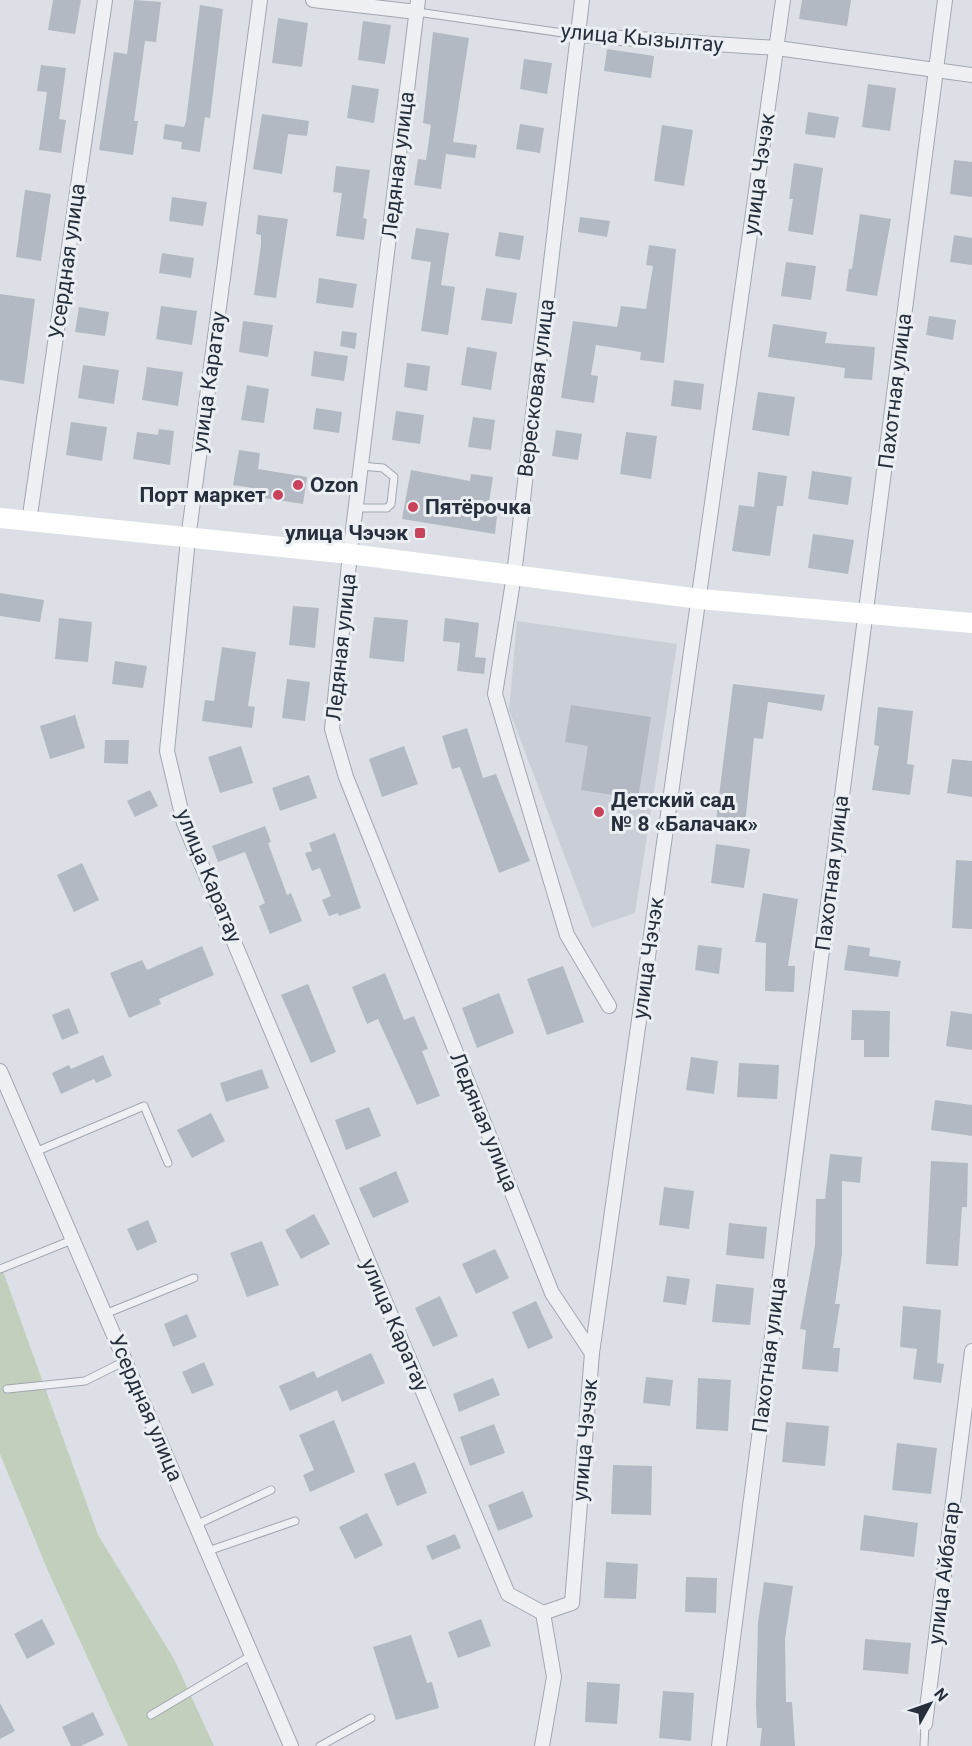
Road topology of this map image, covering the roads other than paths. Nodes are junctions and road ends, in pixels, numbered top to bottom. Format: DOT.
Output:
graph roads {
  1 [pos="105,0"];
  2 [pos="260,0"];
  3 [pos="313,0"];
  4 [pos="582,0"];
  5 [pos="783,0"];
  6 [pos="945,0"];
  7 [pos="418,6"];
  8 [pos="577,35"];
  9 [pos="777,48"];
  10 [pos="936,70"];
  11 [pos="972,75"];
  12 [pos="361,466"];
  13 [pos="356,508"];
  14 [pos="0,518"];
  15 [pos="29,522"];
  16 [pos="188,539"];
  17 [pos="350,554"];
  18 [pos="514,575"];
  19 [pos="700,599"];
  20 [pos="866,614"];
  21 [pos="972,623"];
  22 [pos="609,1006"];
  23 [pos="0,1071"];
  24 [pos="35,1152"];
  25 [pos="168,1163"];
  26 [pos="72,1240"];
  27 [pos="0,1269"];
  28 [pos="194,1278"];
  29 [pos="105,1314"];
  30 [pos="972,1351"];
  31 [pos="592,1353"];
  32 [pos="126,1361"];
  33 [pos="7,1389"];
  34 [pos="271,1490"];
  35 [pos="295,1521"];
  36 [pos="196,1525"];
  37 [pos="208,1551"];
  38 [pos="543,1612"];
  39 [pos="252,1655"];
  40 [pos="151,1715"];
  41 [pos="371,1718"];
  42 [pos="925,1724"];
  43 [pos="291,1746"];
  44 [pos="320,1746"];
  45 [pos="542,1746"];
  46 [pos="719,1746"];
  47 [pos="924,1746"];
  1 -- 15 [label="street, Усердная улица"];
  2 -- 16 [label="street, улица Каратау"];
  3 -- 7 [label="street, улица Кызылтау"];
  4 -- 8 [label="street, Вересковая улица"];
  5 -- 9 [label="street, улица Чэчэк"];
  6 -- 10 [label="street, Пахотная улица"];
  7 -- 8 [label="lane, улица Кызылтау"];
  7 -- 12 [label="street, Ледяная улица"];
  8 -- 9 [label="street, улица Кызылтау"];
  8 -- 18 [label="street, Вересковая улица"];
  9 -- 10 [label="street, улица Кызылтау"];
  9 -- 19 [label="street, улица Чэчэк"];
  10 -- 11 [label="street, улица Кызылтау"];
  10 -- 20 [label="street, Пахотная улица"];
  12 -- 13 [label="street, Ледяная улица"];
  12 -- 13 [label="lane"];
  13 -- 17 [label="street, Ледяная улица"];
  14 -- 15 [label="street"];
  15 -- 16 [label="street"];
  16 -- 17 [label="street"];
  16 -- 38 [label="street, улица Каратау"];
  17 -- 18 [label="street"];
  17 -- 31 [label="street, Ледяная улица"];
  18 -- 19 [label="street"];
  18 -- 22 [label="street, Вересковая улица"];
  19 -- 20 [label="street"];
  19 -- 31 [label="street, улица Чэчэк"];
  20 -- 21 [label="street"];
  20 -- 46 [label="street, Пахотная улица"];
  23 -- 24 [label="street, Усердная улица"];
  24 -- 25 [label="lane"];
  24 -- 26 [label="street, Усердная улица"];
  26 -- 27 [label="lane"];
  26 -- 29 [label="street, Усердная улица"];
  28 -- 29 [label="lane"];
  29 -- 32 [label="street, Усердная улица"];
  30 -- 42 [label="street, улица Айбагар"];
  31 -- 38 [label="street, улица Чэчэк"];
  32 -- 33 [label="lane"];
  32 -- 36 [label="street, Усердная улица"];
  34 -- 36 [label="lane"];
  35 -- 37 [label="lane"];
  36 -- 37 [label="street, Усердная улица"];
  37 -- 39 [label="street, Усердная улица"];
  38 -- 45 [label="street"];
  39 -- 40 [label="lane"];
  39 -- 43 [label="street, Усердная улица"];
  41 -- 44 [label="lane"];
  42 -- 47 [label="lane"];
}
